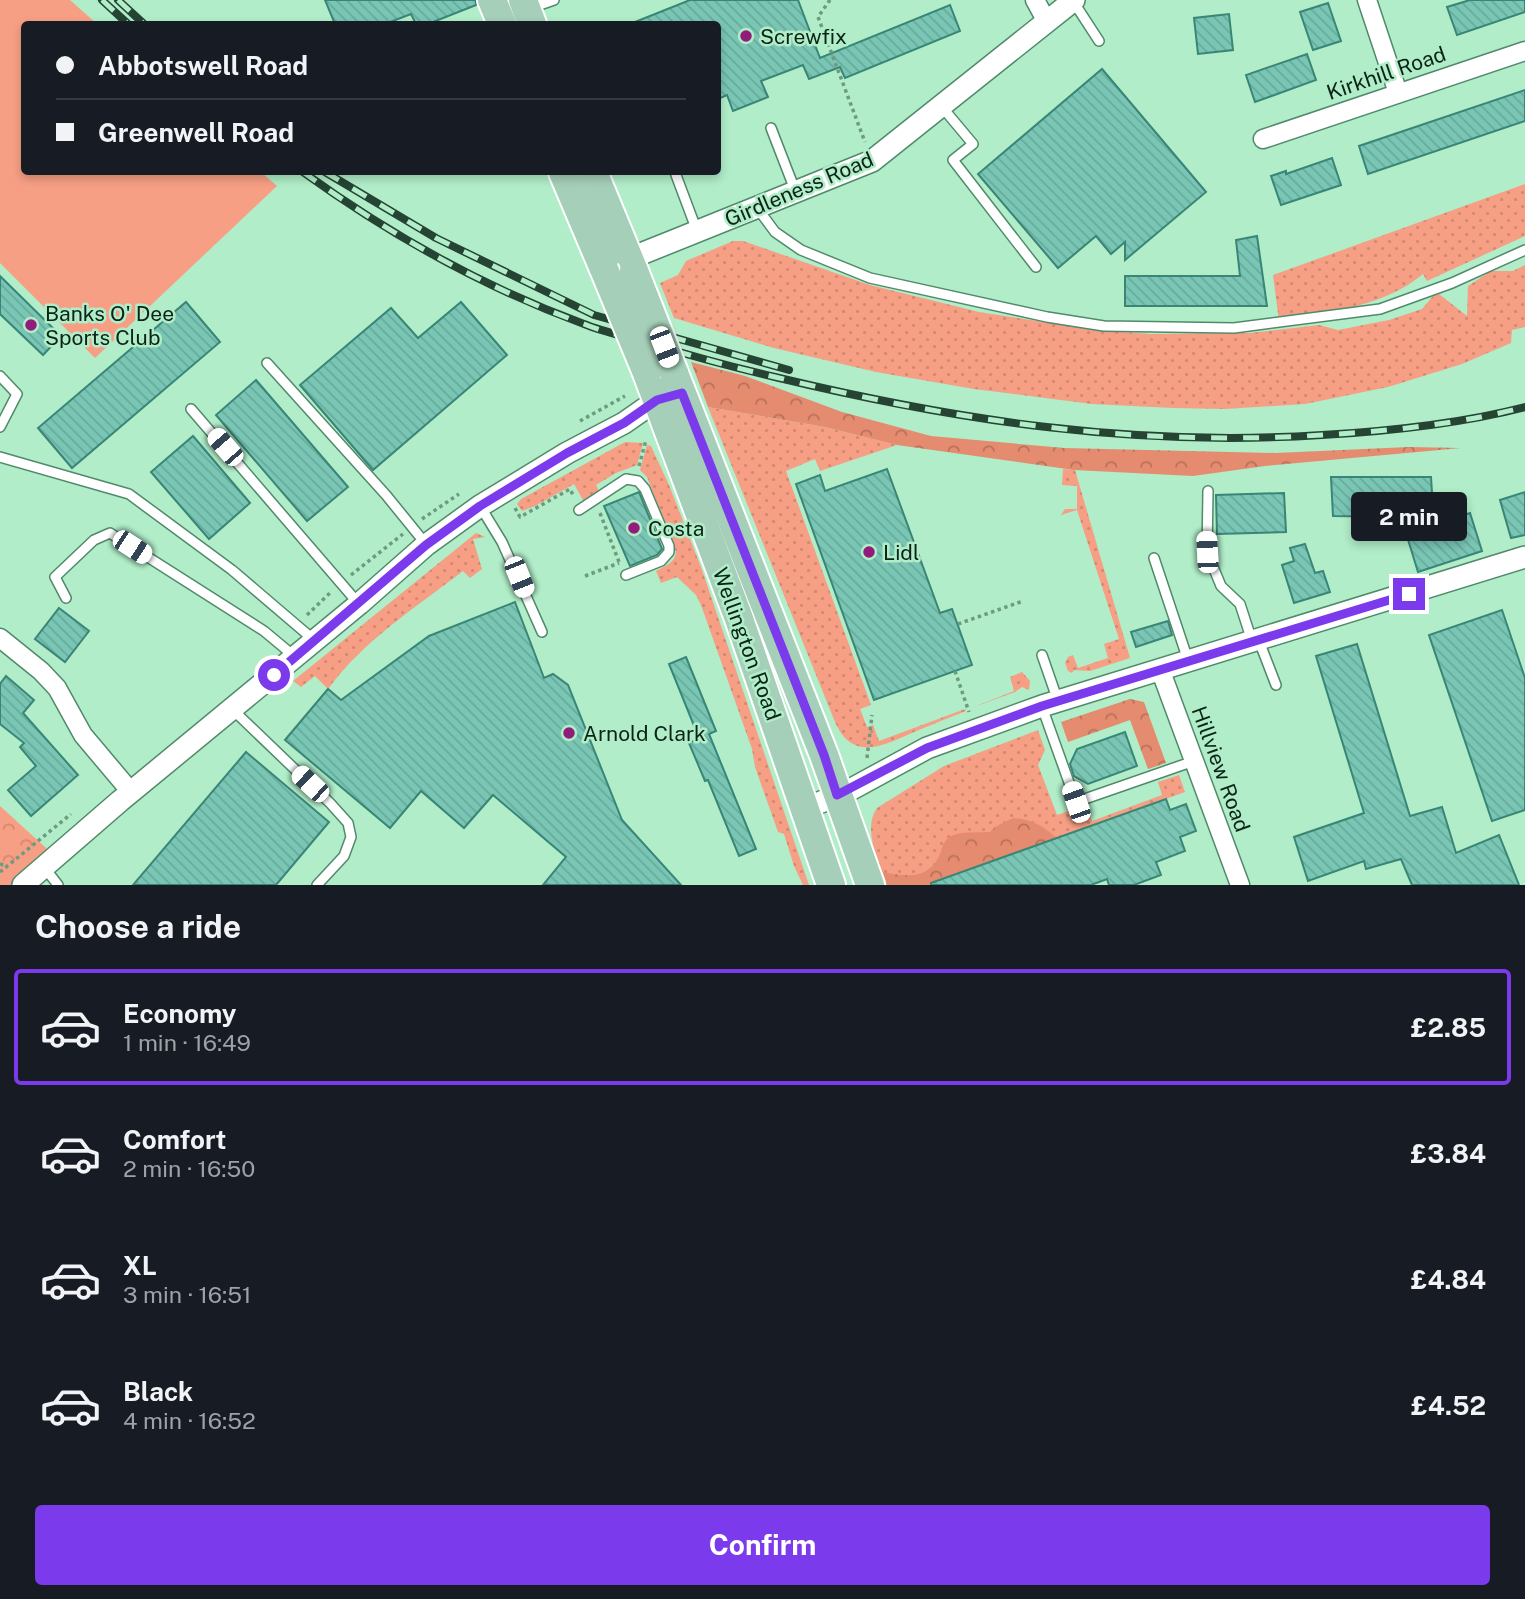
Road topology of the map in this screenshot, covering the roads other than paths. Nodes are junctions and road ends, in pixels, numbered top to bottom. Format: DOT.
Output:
graph roads {
  1 [pos="492,0"];
  2 [pos="554,0"];
  3 [pos="1035,0"];
  4 [pos="1367,0"];
  5 [pos="1073,1"];
  6 [pos="527,11"];
  7 [pos="501,21"];
  8 [pos="1047,22"];
  9 [pos="1099,40"];
  10 [pos="1525,51"];
  11 [pos="1398,93"];
  12 [pos="942,107"];
  13 [pos="771,128"];
  14 [pos="1263,139"];
  15 [pos="565,175"];
  16 [pos="594,175"];
  17 [pos="676,175"];
  18 [pos="796,192"];
  19 [pos="757,207"];
  20 [pos="697,232"];
  21 [pos="1525,250"];
  22 [pos="622,266"];
  23 [pos="1037,267"];
  24 [pos="267,363"];
  25 [pos="0,376"];
  26 [pos="665,385"];
  27 [pos="191,409"];
  28 [pos="0,427"];
  29 [pos="0,457"];
  30 [pos="1208,491"];
  31 [pos="480,506"];
  32 [pos="580,510"];
  33 [pos="426,545"];
  34 [pos="1525,557"];
  35 [pos="1154,558"];
  36 [pos="628,575"];
  37 [pos="66,598"];
  38 [pos="359,604"];
  39 [pos="542,632"];
  40 [pos="0,638"];
  41 [pos="314,640"];
  42 [pos="1255,640"];
  43 [pos="1042,655"];
  44 [pos="296,657"];
  45 [pos="1188,660"];
  46 [pos="1160,669"];
  47 [pos="1276,685"];
  48 [pos="1050,704"];
  49 [pos="232,709"];
  50 [pos="1194,761"];
  51 [pos="131,792"];
  52 [pos="837,795"];
  53 [pos="804,808"];
  54 [pos="44,867"];
  55 [pos="23,885"];
  56 [pos="58,885"];
  57 [pos="317,885"];
  58 [pos="831,885"];
  59 [pos="870,885"];
  60 [pos="1240,885"];
  1 -- 7 [label="main road"];
  2 -- 6 [label="lane"];
  3 -- 8 [label="street"];
  4 -- 11 [label="street"];
  5 -- 8 [label="street, Girdleness Road"];
  5 -- 9 [label="lane"];
  8 -- 12 [label="street, Girdleness Road"];
  10 -- 11 [label="street, Kirkhill Road"];
  11 -- 14 [label="street, Kirkhill Road"];
  12 -- 18 [label="street, Girdleness Road"];
  12 -- 23 [label="lane"];
  13 -- 18 [label="lane"];
  15 -- 22 [label="main road, Wellington Road"];
  16 -- 22 [label="main road, Wellington Road"];
  17 -- 20 [label="lane"];
  18 -- 19 [label="street, Girdleness Road"];
  19 -- 20 [label="street, Girdleness Road"];
  19 -- 21 [label="lane"];
  20 -- 22 [label="street, Girdleness Road"];
  22 -- 26 [label="main road, Wellington Road, bridge"];
  24 -- 33 [label="lane"];
  25 -- 28 [label="lane"];
  26 -- 31 [label="street"];
  26 -- 52 [label="main road, Wellington Road"];
  26 -- 53 [label="main road, Wellington Road"];
  27 -- 38 [label="lane"];
  29 -- 41 [label="lane"];
  30 -- 42 [label="lane"];
  31 -- 33 [label="street"];
  31 -- 39 [label="lane"];
  32 -- 36 [label="lane"];
  33 -- 38 [label="street"];
  34 -- 42 [label="street"];
  35 -- 45 [label="lane"];
  37 -- 44 [label="lane"];
  38 -- 41 [label="street"];
  40 -- 51 [label="street"];
  41 -- 44 [label="street"];
  42 -- 45 [label="street"];
  42 -- 47 [label="lane"];
  43 -- 48 [label="lane"];
  44 -- 49 [label="street"];
  45 -- 46 [label="street"];
  46 -- 48 [label="street"];
  46 -- 50 [label="street, Hillview Road"];
  48 -- 50 [label="lane"];
  48 -- 52 [label="street"];
  49 -- 51 [label="street"];
  49 -- 57 [label="lane"];
  50 -- 60 [label="street, Hillview Road"];
  51 -- 54 [label="street"];
  52 -- 53 [label="street"];
  52 -- 59 [label="main road, Wellington Road"];
  53 -- 58 [label="main road, Wellington Road"];
  54 -- 55 [label="street"];
  54 -- 56 [label="lane"];
}
